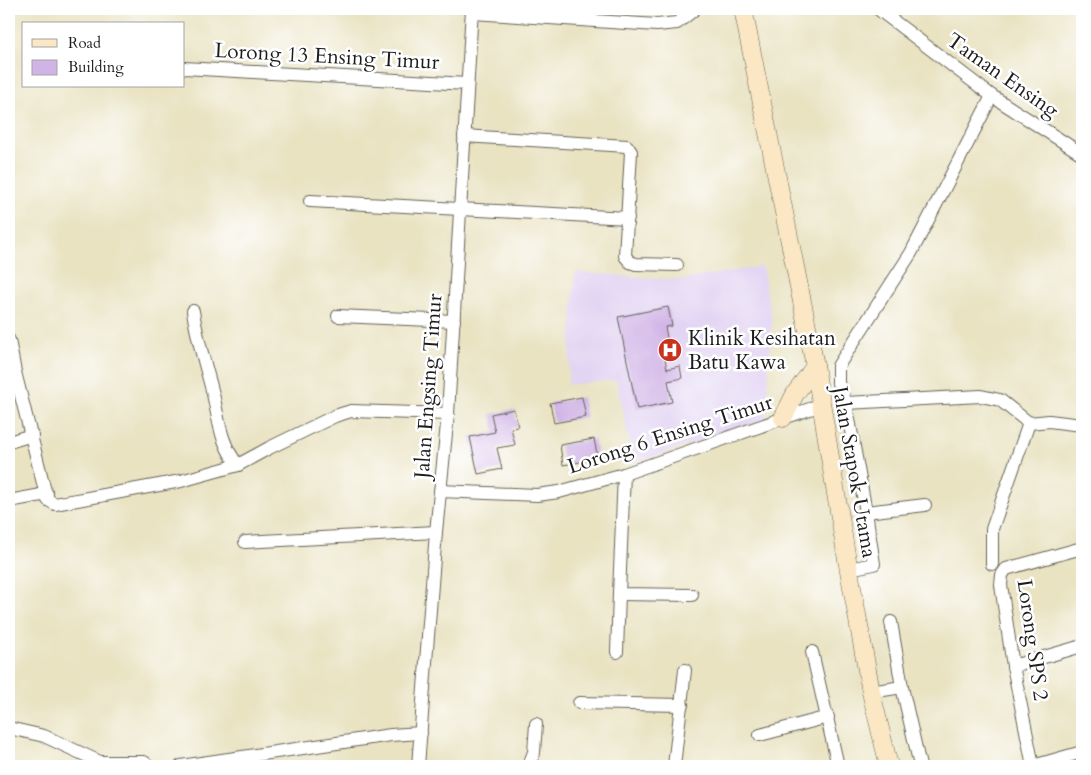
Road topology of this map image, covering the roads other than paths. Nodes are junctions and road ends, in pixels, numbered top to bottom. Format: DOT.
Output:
graph roads {
  1 [pos="695,9"];
  2 [pos="743,9"];
  3 [pos="878,9"];
  4 [pos="472,11"];
  5 [pos="185,68"];
  6 [pos="468,84"];
  7 [pos="992,96"];
  8 [pos="464,136"];
  9 [pos="1082,154"];
  10 [pos="310,202"];
  11 [pos="460,210"];
  12 [pos="628,218"];
  13 [pos="677,265"];
  14 [pos="193,311"];
  15 [pos="338,316"];
  16 [pos="454,322"];
  17 [pos="9,340"];
  18 [pos="815,366"];
  19 [pos="843,398"];
  20 [pos="821,405"];
  21 [pos="448,414"];
  22 [pos="783,418"];
  23 [pos="1029,423"];
  24 [pos="1082,426"];
  25 [pos="32,436"];
  26 [pos="9,442"];
  27 [pos="238,465"];
  28 [pos="624,474"];
  29 [pos="440,491"];
  30 [pos="47,494"];
  31 [pos="9,501"];
  32 [pos="925,505"];
  33 [pos="866,512"];
  34 [pos="436,532"];
  35 [pos="245,542"];
  36 [pos="1082,548"];
  37 [pos="992,564"];
  38 [pos="849,569"];
  39 [pos="619,594"];
  40 [pos="692,596"];
  41 [pos="891,622"];
  42 [pos="1082,646"];
  43 [pos="617,652"];
  44 [pos="812,652"];
  45 [pos="1013,666"];
  46 [pos="685,670"];
  47 [pos="902,687"];
  48 [pos="871,692"];
  49 [pos="579,703"];
  50 [pos="682,705"];
  51 [pos="828,717"];
  52 [pos="536,724"];
  53 [pos="9,728"];
  54 [pos="421,733"];
  55 [pos="760,736"];
  56 [pos="1082,752"];
  57 [pos="149,766"];
  58 [pos="181,766"];
  59 [pos="418,766"];
  60 [pos="527,766"];
  61 [pos="674,766"];
  62 [pos="838,766"];
  63 [pos="889,766"];
  64 [pos="920,766"];
  65 [pos="1033,766"];
  1 -- 4 [label="street"];
  2 -- 18 [label="main road, Jalan Stapok Utama"];
  3 -- 7 [label="street, Taman Ensing"];
  4 -- 6 [label="street, Jalan Engsing Timur"];
  5 -- 6 [label="street, Lorong 13 Ensing Timur"];
  6 -- 8 [label="street, Jalan Engsing Timur"];
  7 -- 9 [label="street, Taman Ensing"];
  7 -- 19 [label="street"];
  8 -- 11 [label="street, Jalan Engsing Timur"];
  8 -- 12 [label="street"];
  10 -- 11 [label="street"];
  11 -- 12 [label="street"];
  11 -- 16 [label="street, Jalan Engsing Timur"];
  12 -- 13 [label="street"];
  14 -- 27 [label="street"];
  15 -- 16 [label="street"];
  16 -- 21 [label="street, Jalan Engsing Timur"];
  17 -- 25 [label="street"];
  18 -- 20 [label="main road, Jalan Stapok Utama"];
  18 -- 22 [label="main road"];
  19 -- 23 [label="street"];
  19 -- 33 [label="street"];
  20 -- 22 [label="street, Lorong 6 Ensing Timur"];
  20 -- 38 [label="main road, Jalan Stapok Utama"];
  21 -- 27 [label="street"];
  21 -- 29 [label="street, Jalan Engsing Timur"];
  22 -- 28 [label="street, Lorong 6 Ensing Timur"];
  23 -- 24 [label="street"];
  23 -- 37 [label="street"];
  25 -- 26 [label="street"];
  25 -- 30 [label="street"];
  27 -- 30 [label="street"];
  28 -- 29 [label="street, Lorong 6 Ensing Timur"];
  28 -- 39 [label="street"];
  29 -- 34 [label="street, Jalan Engsing Timur"];
  30 -- 31 [label="street"];
  32 -- 33 [label="street"];
  33 -- 38 [label="street"];
  34 -- 35 [label="street"];
  34 -- 54 [label="street, Jalan Engsing Timur"];
  36 -- 45 [label="street, Lorong SPS 2"];
  38 -- 48 [label="main road, Jalan Stapok Utama"];
  39 -- 40 [label="street"];
  39 -- 43 [label="street"];
  41 -- 47 [label="street"];
  42 -- 45 [label="street"];
  44 -- 51 [label="street"];
  45 -- 65 [label="street, Lorong SPS 2"];
  46 -- 50 [label="street"];
  47 -- 48 [label="street"];
  47 -- 64 [label="street"];
  48 -- 63 [label="main road, Jalan Stapok Utama"];
  49 -- 50 [label="street"];
  50 -- 61 [label="street"];
  51 -- 55 [label="street"];
  51 -- 62 [label="street"];
  52 -- 60 [label="street"];
  53 -- 57 [label="street"];
  54 -- 58 [label="street"];
  54 -- 59 [label="street, Jalan Engsing Timur"];
  56 -- 65 [label="street"];
}
